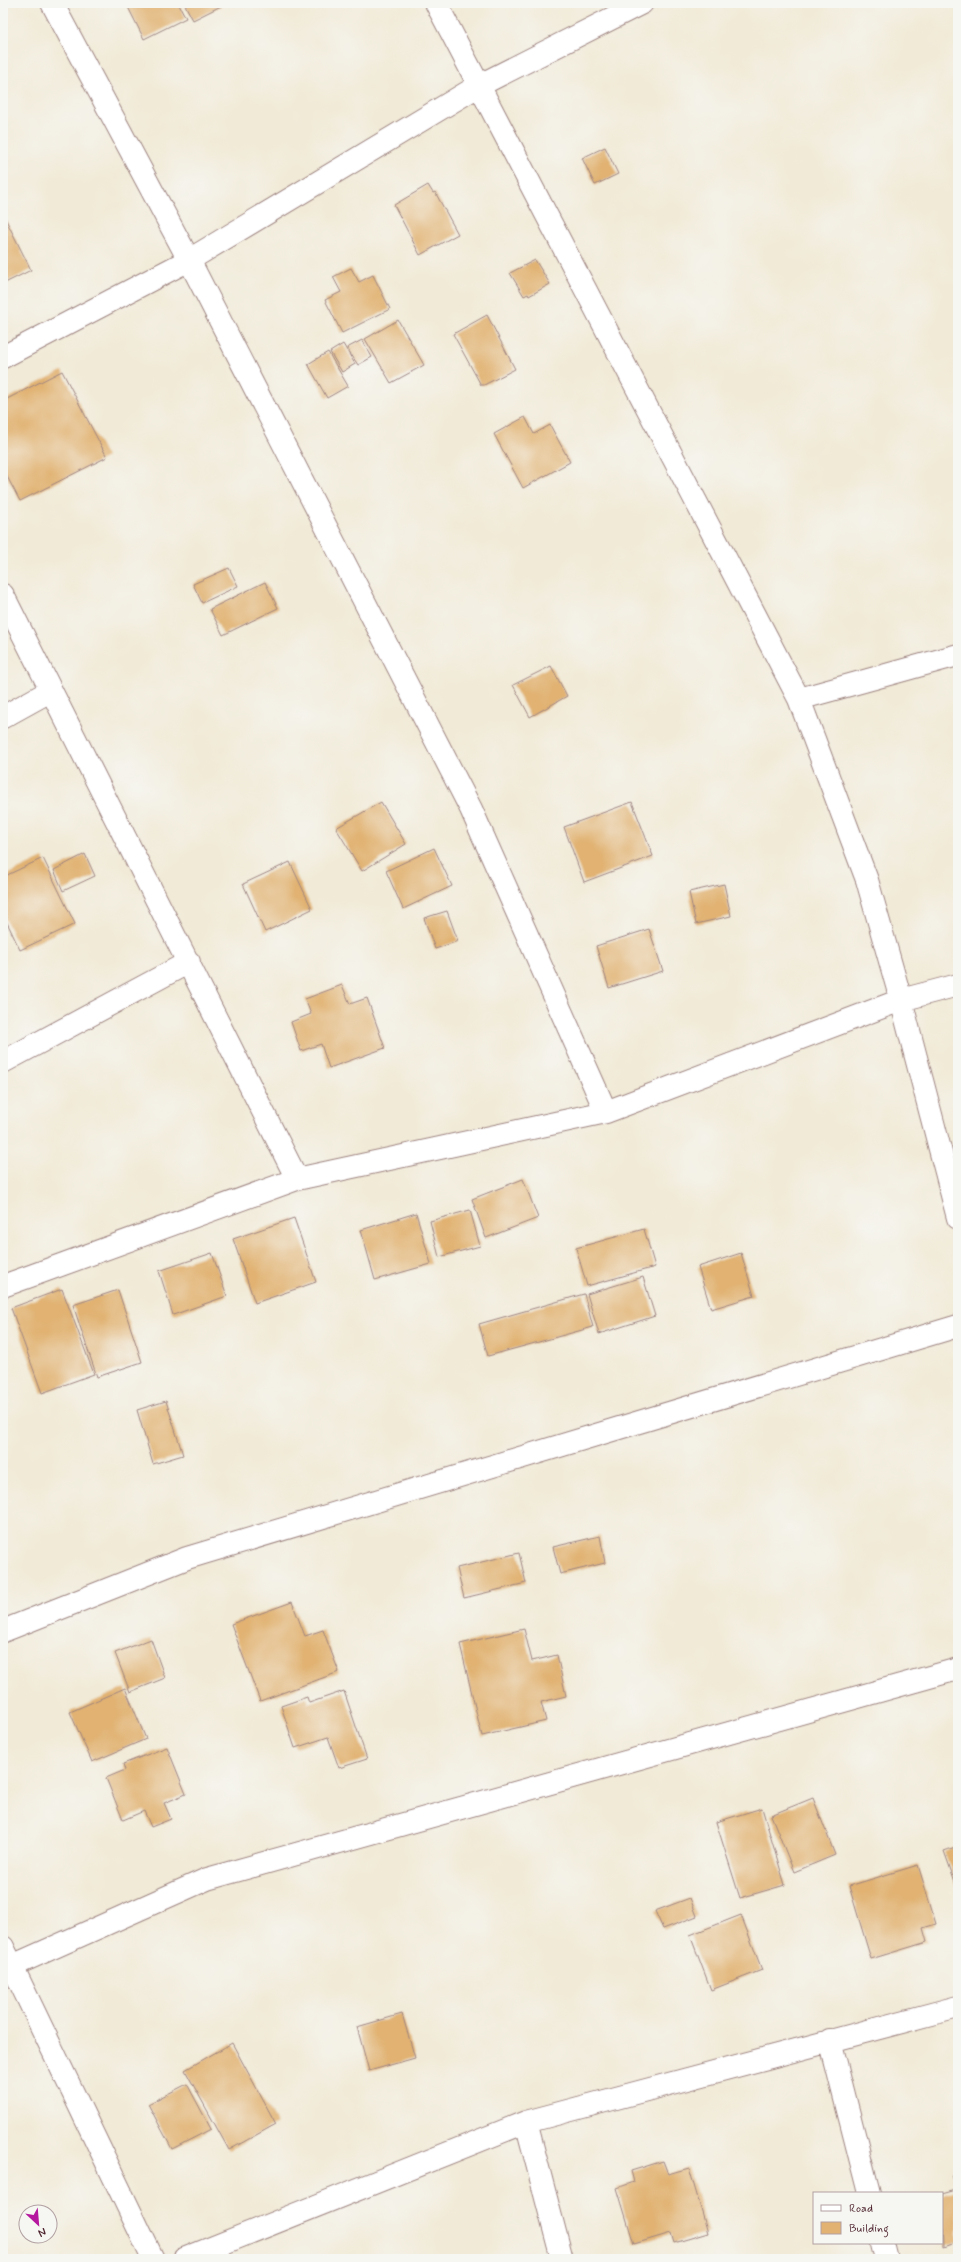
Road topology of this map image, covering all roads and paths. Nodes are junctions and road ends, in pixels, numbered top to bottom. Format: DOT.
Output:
graph roads {
  1 [pos="52,3"];
  2 [pos="436,3"];
  3 [pos="642,3"];
  4 [pos="478,86"];
  5 [pos="189,260"];
  6 [pos="3,357"];
  7 [pos="3,595"];
  8 [pos="958,655"];
  9 [pos="50,691"];
  10 [pos="799,698"];
  11 [pos="3,717"];
  12 [pos="189,962"];
  13 [pos="958,985"];
  14 [pos="901,1000"];
  15 [pos="3,1062"];
  16 [pos="606,1112"];
  17 [pos="297,1179"];
  18 [pos="958,1218"];
  19 [pos="3,1286"];
  20 [pos="958,1326"];
  21 [pos="3,1631"];
  22 [pos="958,1669"];
  23 [pos="6,1961"];
  24 [pos="958,2007"];
  25 [pos="830,2040"];
  26 [pos="526,2122"];
  27 [pos="869,2192"];
  28 [pos="882,2244"];
  29 [pos="153,2259"];
  30 [pos="184,2259"];
  31 [pos="562,2259"];
  32 [pos="886,2259"];
  1 -- 5 [label="street"];
  2 -- 4 [label="street"];
  3 -- 4 [label="street"];
  4 -- 5 [label="street"];
  4 -- 10 [label="street"];
  5 -- 6 [label="street"];
  5 -- 16 [label="street"];
  7 -- 9 [label="street"];
  8 -- 10 [label="street"];
  9 -- 11 [label="street"];
  9 -- 12 [label="street"];
  10 -- 14 [label="street"];
  12 -- 15 [label="street"];
  12 -- 17 [label="street"];
  13 -- 14 [label="street"];
  14 -- 16 [label="street"];
  14 -- 18 [label="street"];
  16 -- 17 [label="street"];
  17 -- 19 [label="street"];
  20 -- 21 [label="street"];
  22 -- 23 [label="street"];
  23 -- 29 [label="street"];
  24 -- 25 [label="street"];
  25 -- 26 [label="street"];
  25 -- 27 [label="street"];
  26 -- 30 [label="street"];
  26 -- 31 [label="street"];
  28 -- 32 [label="street"];
}
